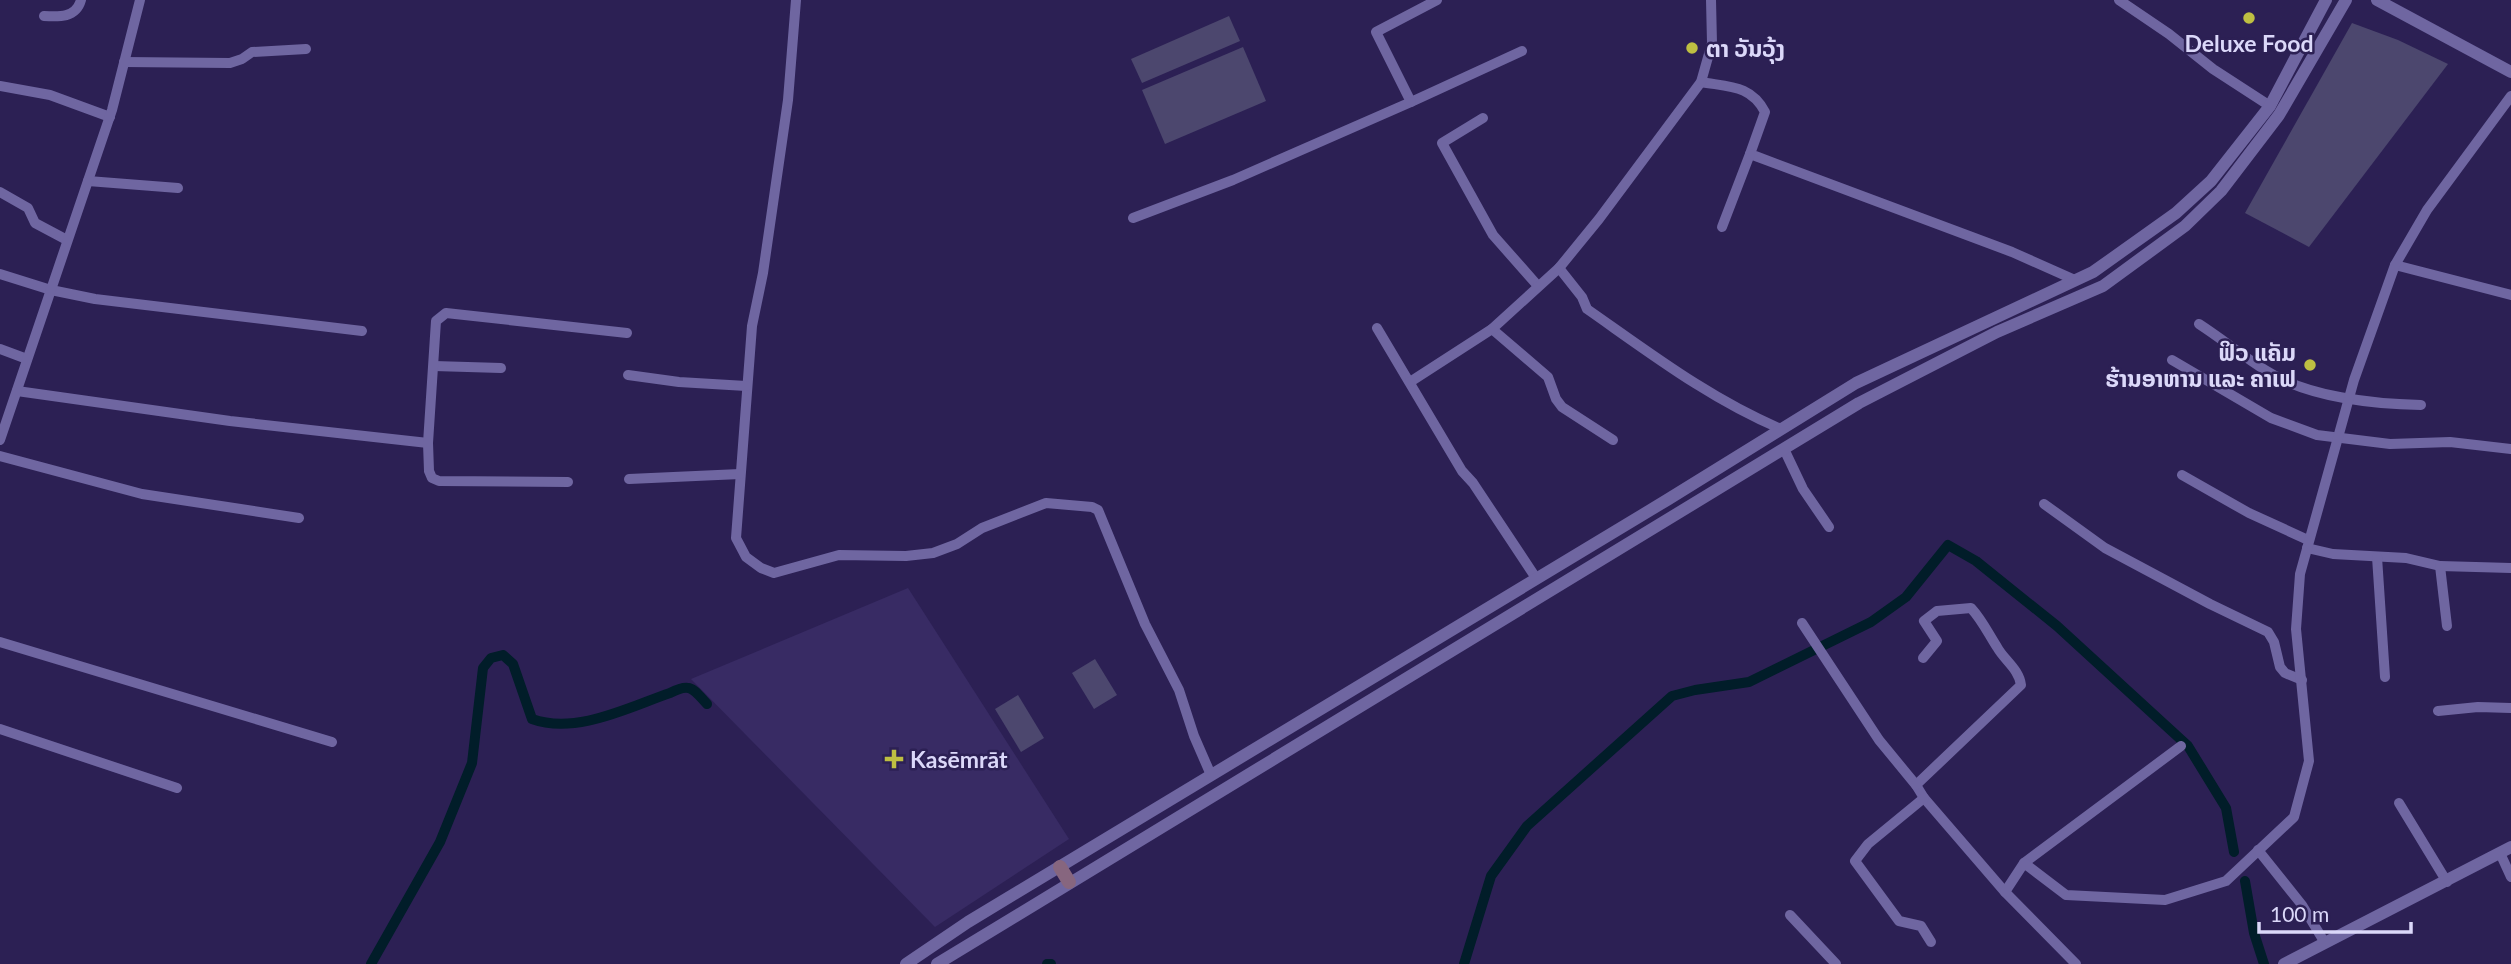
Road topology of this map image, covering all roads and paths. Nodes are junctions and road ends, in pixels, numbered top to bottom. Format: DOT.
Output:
graph roads {
  1 [pos="81,0"];
  2 [pos="140,0"];
  3 [pos="796,0"];
  4 [pos="1437,0"];
  5 [pos="1711,0"];
  6 [pos="2119,0"];
  7 [pos="2326,0"];
  8 [pos="2346,0"];
  9 [pos="2376,0"];
  10 [pos="44,16"];
  11 [pos="306,49"];
  12 [pos="1522,51"];
  13 [pos="124,62"];
  14 [pos="2511,72"];
  15 [pos="1701,82"];
  16 [pos="0,86"];
  17 [pos="2511,96"];
  18 [pos="1411,102"];
  19 [pos="2270,106"];
  20 [pos="110,117"];
  21 [pos="1483,118"];
  22 [pos="1750,154"];
  23 [pos="88,181"];
  24 [pos="178,188"];
  25 [pos="0,192"];
  26 [pos="1133,218"];
  27 [pos="1722,227"];
  28 [pos="67,240"];
  29 [pos="2395,265"];
  30 [pos="1559,268"];
  31 [pos="0,274"];
  32 [pos="2075,280"];
  33 [pos="1538,286"];
  34 [pos="51,290"];
  35 [pos="2511,295"];
  36 [pos="2199,324"];
  37 [pos="1377,328"];
  38 [pos="1492,329"];
  39 [pos="362,331"];
  40 [pos="627,333"];
  41 [pos="0,349"];
  42 [pos="27,359"];
  43 [pos="2172,360"];
  44 [pos="433,366"];
  45 [pos="501,368"];
  46 [pos="628,375"];
  47 [pos="1410,382"];
  48 [pos="746,386"];
  49 [pos="17,391"];
  50 [pos="2350,399"];
  51 [pos="2421,405"];
  52 [pos="3,422"];
  53 [pos="1781,429"];
  54 [pos="2337,438"];
  55 [pos="0,440"];
  56 [pos="1614,440"];
  57 [pos="428,443"];
  58 [pos="1784,449"];
  59 [pos="2511,449"];
  60 [pos="0,456"];
  61 [pos="740,474"];
  62 [pos="2182,475"];
  63 [pos="629,479"];
  64 [pos="568,482"];
  65 [pos="2044,504"];
  66 [pos="299,519"];
  67 [pos="1829,527"];
  68 [pos="2308,544"];
  69 [pos="2376,557"];
  70 [pos="2440,566"];
  71 [pos="2511,568"];
  72 [pos="1536,578"];
  73 [pos="1802,623"];
  74 [pos="2447,625"];
  75 [pos="0,642"];
  76 [pos="1923,658"];
  77 [pos="2385,677"];
  78 [pos="2302,680"];
  79 [pos="2511,708"];
  80 [pos="2438,711"];
  81 [pos="0,729"];
  82 [pos="332,742"];
  83 [pos="2180,746"];
  84 [pos="1211,775"];
  85 [pos="1916,785"];
  86 [pos="177,788"];
  87 [pos="1924,799"];
  88 [pos="2399,803"];
  89 [pos="2259,850"];
  90 [pos="2505,850"];
  91 [pos="2024,863"];
  92 [pos="1060,867"];
  93 [pos="2511,877"];
  94 [pos="1069,882"];
  95 [pos="2447,882"];
  96 [pos="2005,892"];
  97 [pos="1790,915"];
  98 [pos="1931,943"];
  99 [pos="2325,943"];
  100 [pos="906,964"];
  101 [pos="937,964"];
  102 [pos="1836,964"];
  103 [pos="2076,964"];
  104 [pos="2284,964"];
  1 -- 10 [label="street"];
  2 -- 13 [label="street"];
  3 -- 48 [label="street"];
  4 -- 18 [label="street"];
  5 -- 15 [label="street"];
  6 -- 19 [label="street"];
  7 -- 19 [label="street"];
  8 -- 58 [label="street"];
  9 -- 14 [label="street"];
  11 -- 13 [label="street"];
  12 -- 18 [label="street"];
  13 -- 20 [label="street"];
  15 -- 22 [label="street"];
  15 -- 30 [label="street"];
  16 -- 20 [label="street"];
  17 -- 29 [label="street"];
  18 -- 26 [label="street"];
  19 -- 32 [label="street"];
  20 -- 23 [label="street"];
  21 -- 33 [label="street"];
  22 -- 27 [label="street"];
  22 -- 32 [label="street"];
  23 -- 24 [label="street"];
  23 -- 28 [label="street"];
  25 -- 28 [label="street"];
  28 -- 34 [label="street"];
  29 -- 35 [label="street"];
  29 -- 50 [label="street"];
  30 -- 33 [label="street"];
  30 -- 53 [label="street"];
  31 -- 34 [label="street"];
  32 -- 53 [label="street"];
  33 -- 38 [label="street"];
  34 -- 39 [label="street"];
  34 -- 42 [label="street"];
  36 -- 50 [label="street"];
  37 -- 47 [label="street"];
  38 -- 47 [label="street"];
  38 -- 56 [label="street"];
  40 -- 44 [label="street"];
  41 -- 42 [label="street"];
  42 -- 49 [label="street"];
  43 -- 54 [label="street"];
  44 -- 45 [label="street"];
  44 -- 57 [label="street"];
  46 -- 48 [label="street"];
  47 -- 72 [label="street"];
  48 -- 61 [label="street"];
  49 -- 52 [label="street"];
  49 -- 57 [label="street"];
  50 -- 51 [label="street"];
  50 -- 54 [label="street"];
  52 -- 55 [label="street"];
  53 -- 72 [label="street"];
  54 -- 59 [label="street"];
  54 -- 68 [label="street"];
  57 -- 64 [label="street"];
  58 -- 67 [label="street"];
  58 -- 94 [label="street"];
  60 -- 66 [label="street"];
  61 -- 63 [label="street"];
  61 -- 84 [label="street"];
  62 -- 68 [label="street"];
  65 -- 78 [label="street"];
  68 -- 69 [label="street"];
  68 -- 78 [label="street"];
  69 -- 70 [label="street"];
  69 -- 77 [label="street"];
  70 -- 71 [label="street"];
  70 -- 74 [label="street"];
  72 -- 84 [label="street"];
  73 -- 85 [label="street"];
  75 -- 82 [label="street"];
  76 -- 85 [label="street"];
  78 -- 89 [label="street"];
  79 -- 80 [label="street"];
  81 -- 86 [label="street"];
  83 -- 91 [label="street"];
  84 -- 92 [label="street"];
  85 -- 87 [label="street"];
  87 -- 96 [label="street"];
  87 -- 98 [label="street"];
  88 -- 95 [label="street"];
  89 -- 91 [label="street"];
  89 -- 99 [label="street"];
  90 -- 93 [label="street"];
  90 -- 95 [label="street"];
  91 -- 96 [label="street"];
  92 -- 94 [label="main road"];
  92 -- 100 [label="street"];
  94 -- 101 [label="street"];
  95 -- 99 [label="street"];
  96 -- 103 [label="street"];
  97 -- 102 [label="street"];
  99 -- 104 [label="street"];
}
